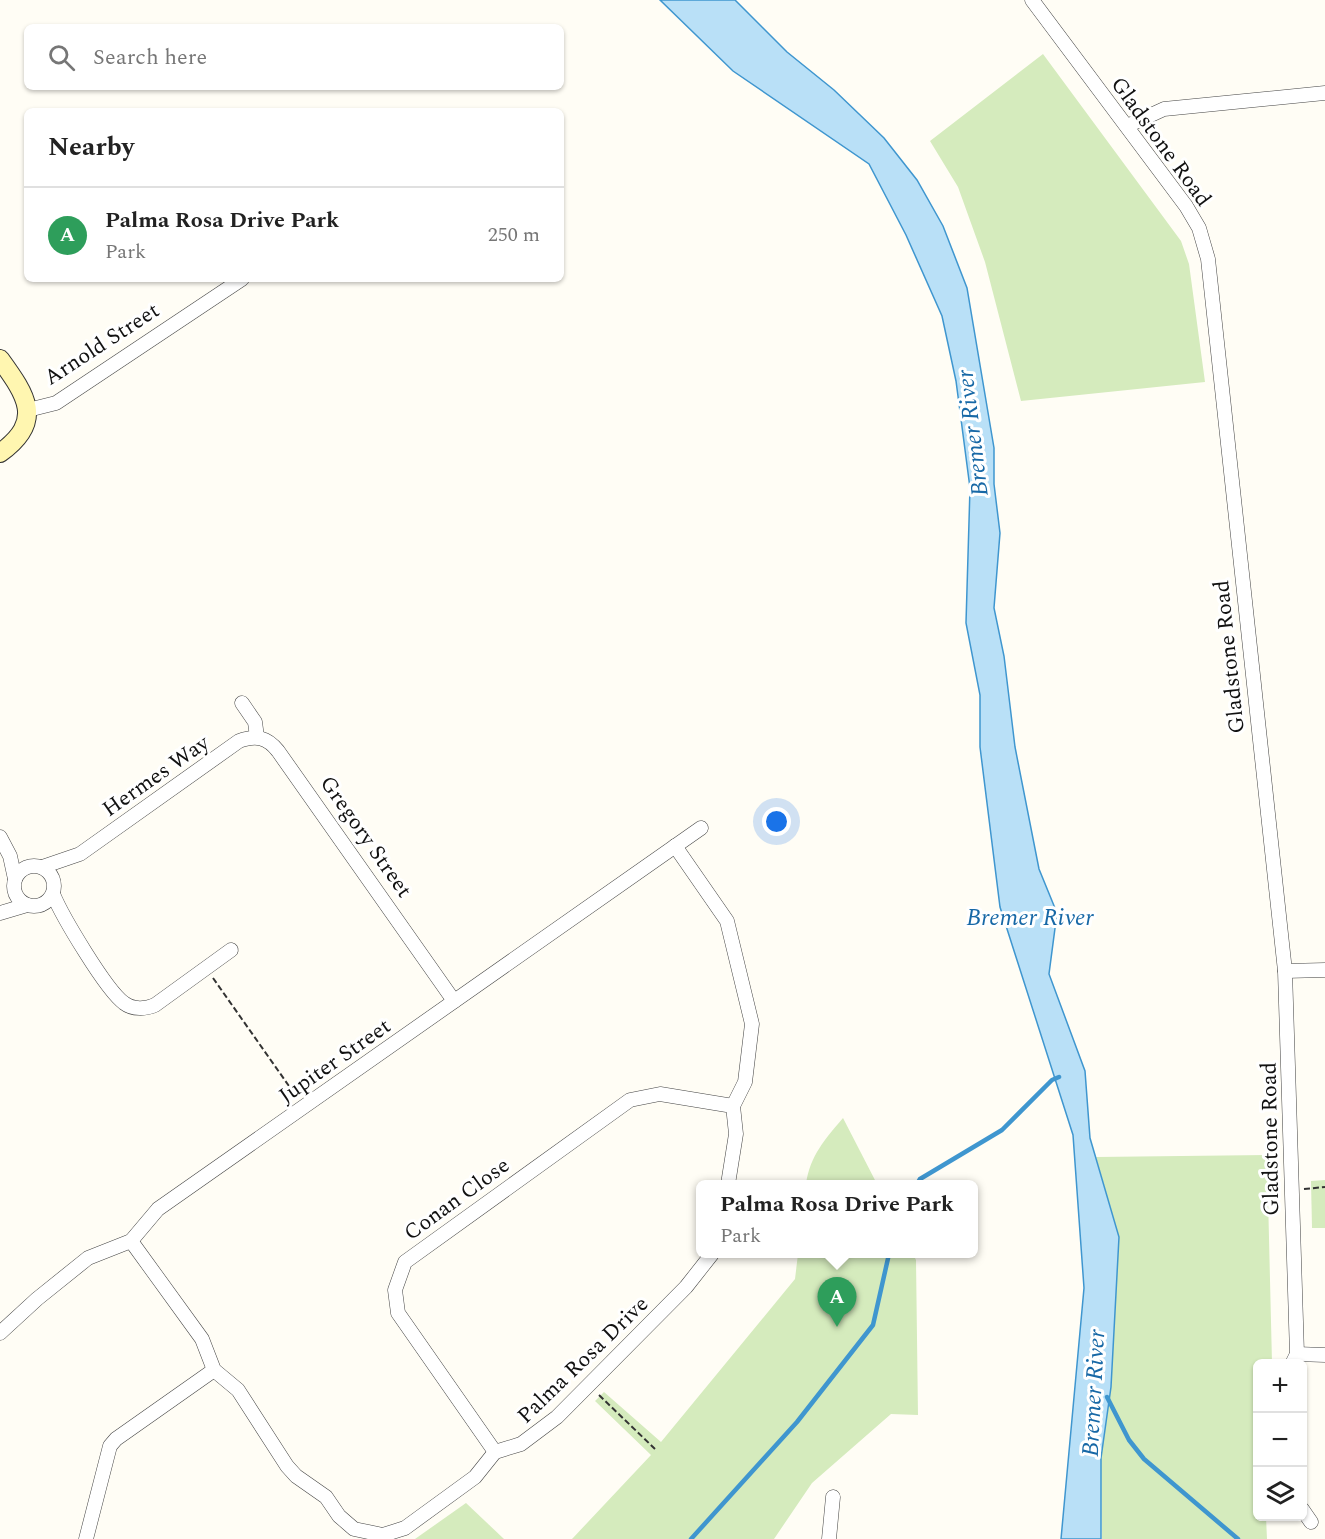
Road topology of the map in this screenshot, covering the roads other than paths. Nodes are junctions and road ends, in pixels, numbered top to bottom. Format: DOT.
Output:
graph roads {
  1 [pos="1032,0"];
  2 [pos="1325,93"];
  3 [pos="1126,126"];
  4 [pos="238,282"];
  5 [pos="0,359"];
  6 [pos="28,410"];
  7 [pos="0,453"];
  8 [pos="242,703"];
  9 [pos="257,737"];
  10 [pos="701,828"];
  11 [pos="2,840"];
  12 [pos="675,846"];
  13 [pos="80,854"];
  14 [pos="38,867"];
  15 [pos="15,882"];
  16 [pos="54,890"];
  17 [pos="33,905"];
  18 [pos="0,907"];
  19 [pos="0,913"];
  20 [pos="70,930"];
  21 [pos="231,950"];
  22 [pos="1325,970"];
  23 [pos="1285,971"];
  24 [pos="454,1001"];
  25 [pos="733,1106"];
  26 [pos="729,1180"];
  27 [pos="131,1241"];
  28 [pos="709,1258"];
  29 [pos="0,1333"];
  30 [pos="1325,1355"];
  31 [pos="1295,1359"];
  32 [pos="214,1370"];
  33 [pos="495,1452"];
  34 [pos="833,1497"];
  35 [pos="1307,1516"];
  36 [pos="1311,1522"];
  37 [pos="383,1537"];
  38 [pos="86,1539"];
  39 [pos="829,1539"];
  1 -- 3 [label="street, Gladstone Road"];
  2 -- 3 [label="street"];
  3 -- 23 [label="street, Gladstone Road"];
  4 -- 6 [label="street, Arnold Street"];
  5 -- 6 [label="main road"];
  6 -- 7 [label="main road, Arnold Street"];
  8 -- 9 [label="street"];
  9 -- 13 [label="street, Hermes Way"];
  9 -- 24 [label="street, Gregory Street"];
  10 -- 12 [label="street, Jupiter Street"];
  11 -- 14 [label="street"];
  11 -- 15 [label="street"];
  12 -- 24 [label="street, Jupiter Street"];
  12 -- 25 [label="street"];
  13 -- 14 [label="street, Hermes Way"];
  13 -- 16 [label="street, Hermes Way"];
  14 -- 15 [label="street"];
  14 -- 16 [label="street"];
  15 -- 17 [label="street"];
  15 -- 18 [label="street"];
  16 -- 17 [label="street"];
  16 -- 20 [label="street"];
  17 -- 19 [label="street"];
  17 -- 20 [label="street"];
  20 -- 21 [label="street"];
  22 -- 23 [label="street"];
  23 -- 31 [label="street, Gladstone Road"];
  24 -- 27 [label="street, Jupiter Street"];
  25 -- 26 [label="street"];
  25 -- 33 [label="street, Conan Close"];
  27 -- 29 [label="street, Jupiter Street"];
  27 -- 32 [label="street"];
  28 -- 33 [label="street, Palma Rosa Drive"];
  30 -- 31 [label="street"];
  32 -- 37 [label="street"];
  32 -- 38 [label="street"];
  33 -- 37 [label="street"];
  34 -- 39 [label="street"];
  35 -- 36 [label="street"];
}
